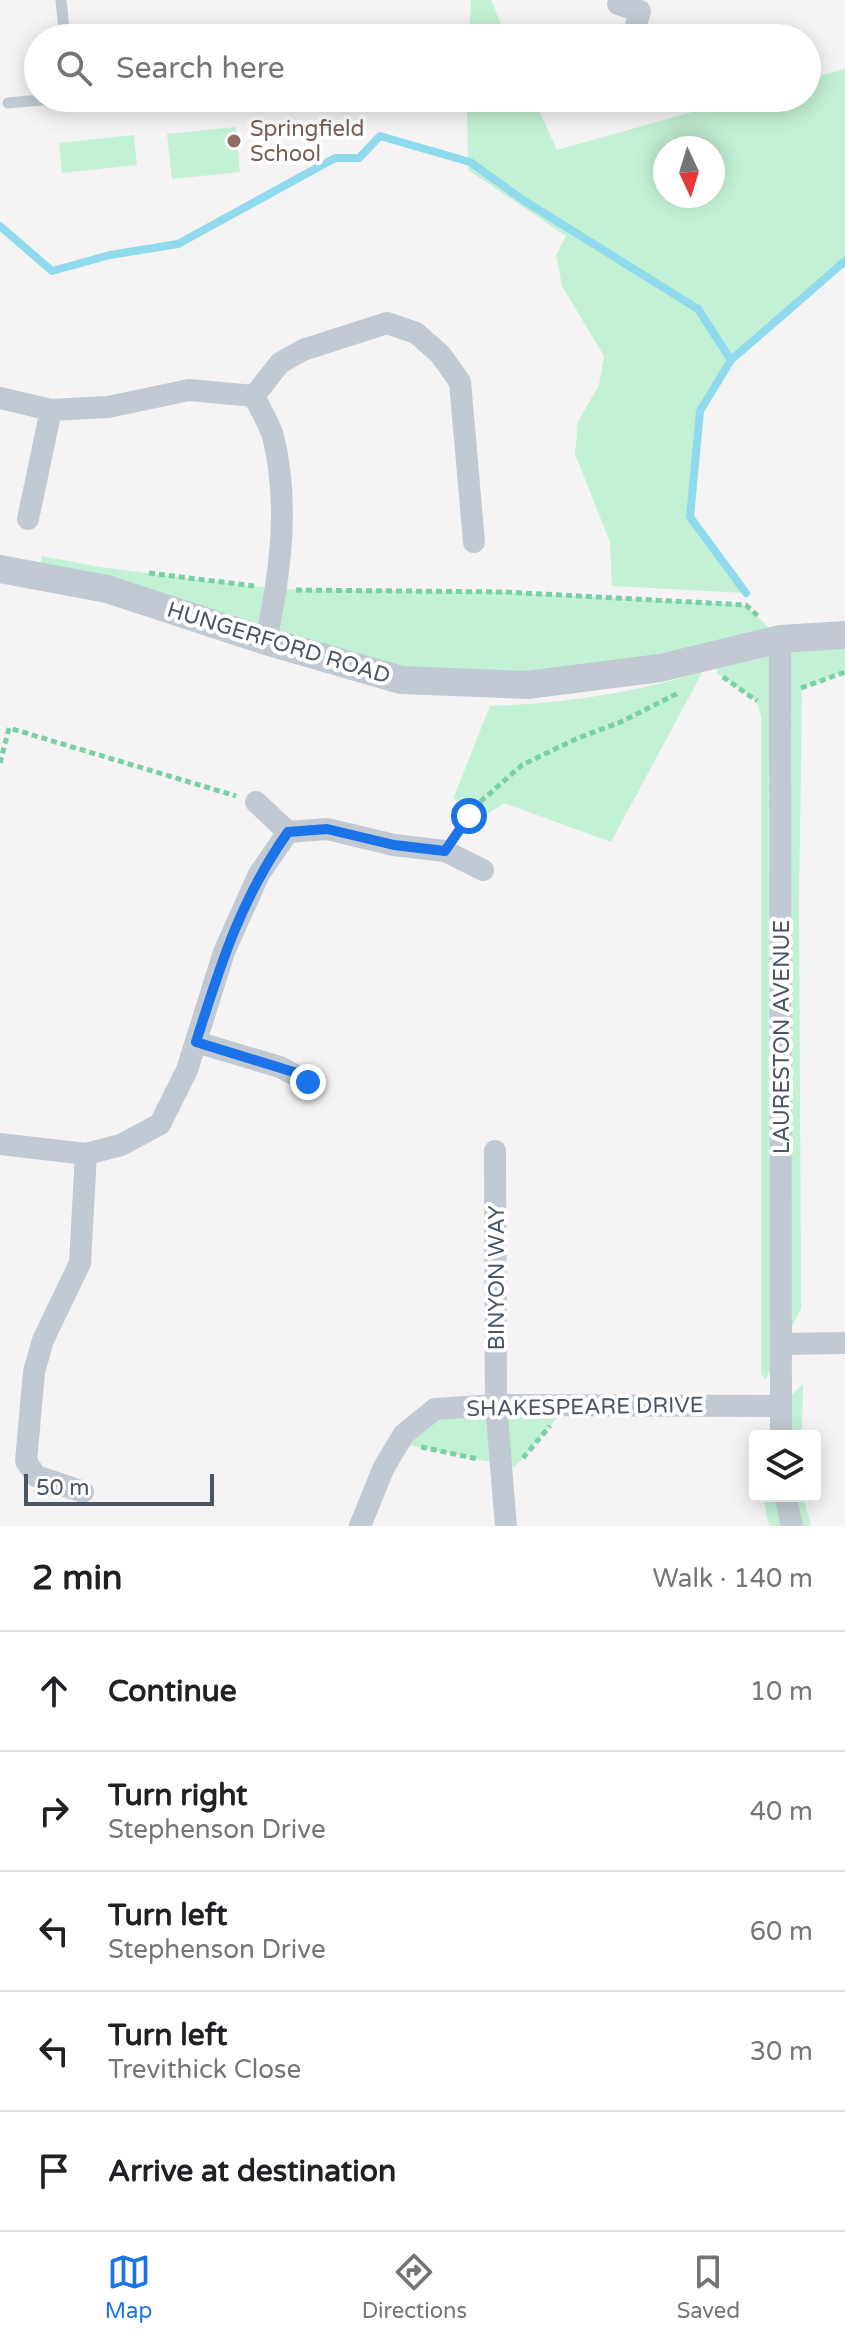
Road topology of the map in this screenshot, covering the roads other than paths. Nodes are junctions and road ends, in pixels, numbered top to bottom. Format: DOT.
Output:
graph roads {
  1 [pos="61,0"];
  2 [pos="618,4"];
  3 [pos="649,6"];
  4 [pos="64,24"];
  5 [pos="639,24"];
  6 [pos="24,102"];
  7 [pos="8,103"];
  8 [pos="254,396"];
  9 [pos="0,398"];
  10 [pos="51,410"];
  11 [pos="28,519"];
  12 [pos="474,542"];
  13 [pos="0,569"];
  14 [pos="845,635"];
  15 [pos="780,639"];
  16 [pos="266,641"];
  17 [pos="256,802"];
  18 [pos="288,832"];
  19 [pos="483,870"];
  20 [pos="196,1042"];
  21 [pos="308,1082"];
  22 [pos="0,1144"];
  23 [pos="495,1151"];
  24 [pos="86,1154"];
  25 [pos="845,1343"];
  26 [pos="782,1344"];
  27 [pos="496,1405"];
  28 [pos="781,1406"];
  29 [pos="781,1430"];
  30 [pos="83,1492"];
  31 [pos="786,1502"];
  32 [pos="360,1526"];
  33 [pos="506,1526"];
  34 [pos="792,1526"];
  1 -- 4 [label="lane"];
  2 -- 3 [label="street"];
  3 -- 5 [label="street"];
  6 -- 7 [label="lane"];
  8 -- 10 [label="street"];
  8 -- 12 [label="street"];
  8 -- 16 [label="street"];
  9 -- 10 [label="street"];
  10 -- 11 [label="street"];
  13 -- 16 [label="street, HUNGERFORD ROAD"];
  14 -- 15 [label="street, HUNGERFORD ROAD"];
  15 -- 16 [label="street, HUNGERFORD ROAD"];
  15 -- 26 [label="street, LAURESTON AVENUE"];
  17 -- 18 [label="street"];
  18 -- 19 [label="street"];
  18 -- 20 [label="street"];
  20 -- 21 [label="street"];
  20 -- 24 [label="street"];
  22 -- 24 [label="street"];
  23 -- 27 [label="street, BINYON WAY"];
  24 -- 30 [label="street"];
  25 -- 26 [label="street"];
  26 -- 28 [label="street, LAURESTON AVENUE"];
  27 -- 28 [label="street, SHAKESPEARE DRIVE"];
  27 -- 32 [label="street, SHAKESPEARE DRIVE"];
  27 -- 33 [label="street, BINYON WAY"];
  28 -- 29 [label="street, LAURESTON AVENUE"];
  31 -- 34 [label="street"];
}
